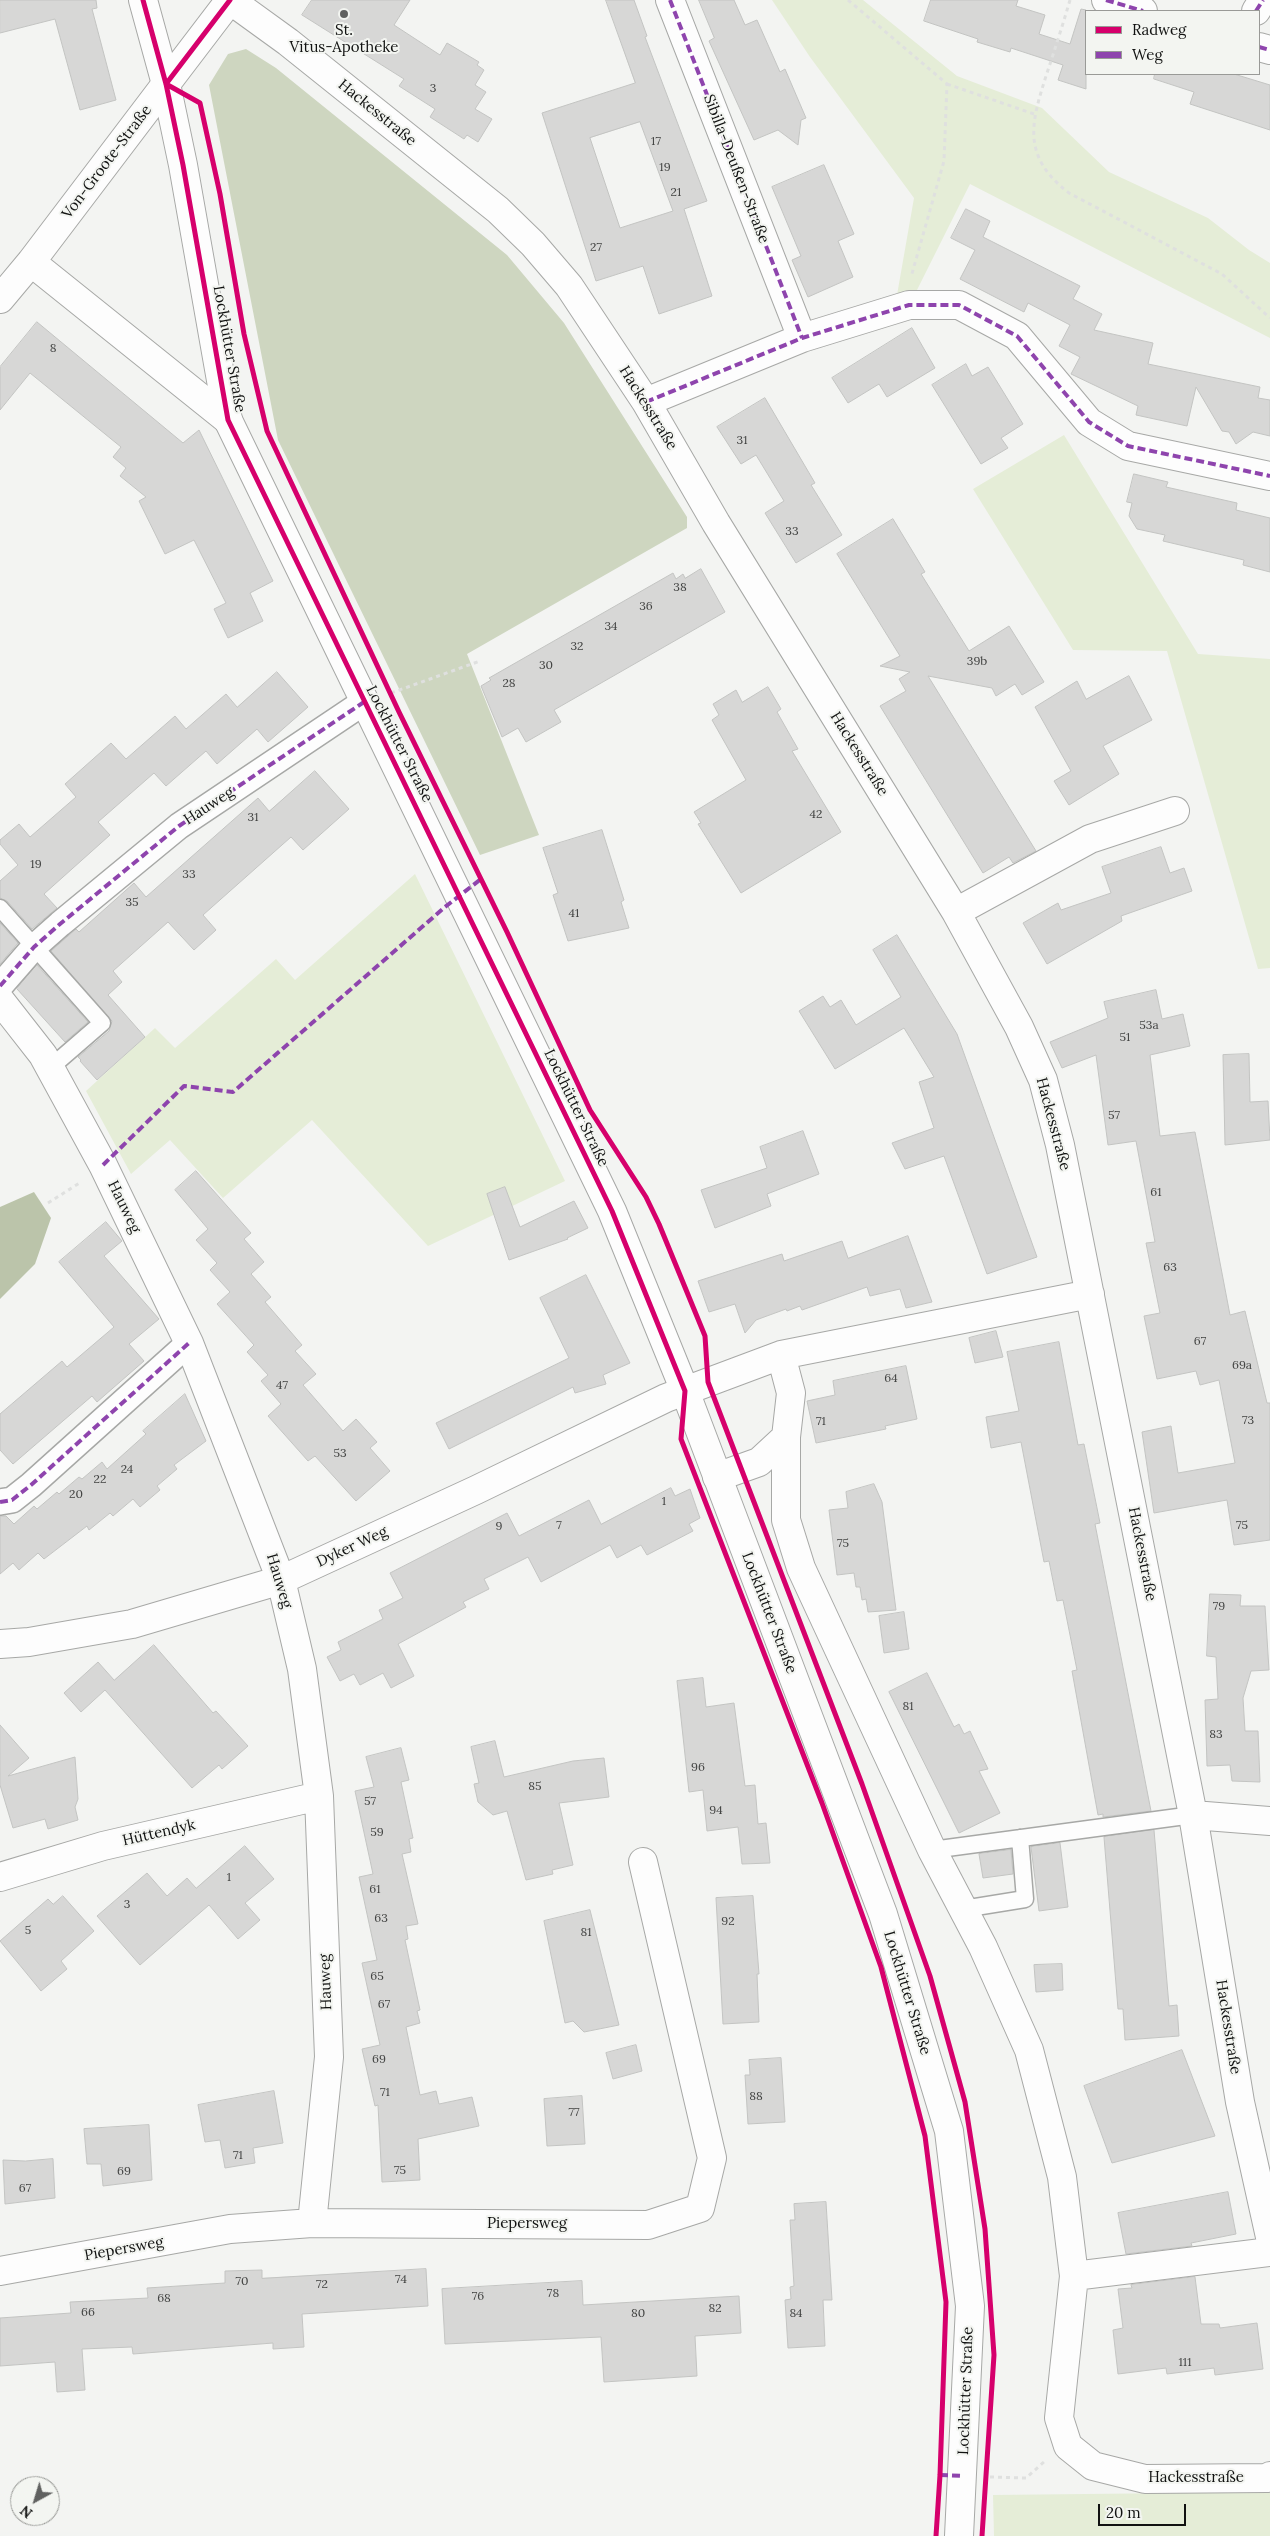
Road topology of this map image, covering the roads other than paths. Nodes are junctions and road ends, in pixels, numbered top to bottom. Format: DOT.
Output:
graph roads {
  1 [pos="144,0"];
  2 [pos="230,0"];
  3 [pos="670,0"];
  4 [pos="1106,0"];
  5 [pos="1140,10"];
  6 [pos="166,84"];
  7 [pos="31,262"];
  8 [pos="0,299"];
  9 [pos="802,338"];
  10 [pos="646,402"];
  11 [pos="228,420"];
  12 [pos="1270,476"];
  13 [pos="364,702"];
  14 [pos="1175,811"];
  15 [pos="0,908"];
  16 [pos="956,912"];
  17 [pos="34,948"];
  18 [pos="0,986"];
  19 [pos="0,1000"];
  20 [pos="50,1068"];
  21 [pos="1090,1294"];
  22 [pos="189,1343"];
  23 [pos="782,1355"];
  24 [pos="685,1391"];
  25 [pos="786,1437"];
  26 [pos="717,1477"];
  27 [pos="0,1502"];
  28 [pos="281,1580"];
  29 [pos="0,1644"];
  30 [pos="319,1796"];
  31 [pos="1194,1815"];
  32 [pos="1270,1821"];
  33 [pos="1020,1838"];
  34 [pos="932,1850"];
  35 [pos="643,1862"];
  36 [pos="0,1877"];
  37 [pos="963,1909"];
  38 [pos="312,2223"];
  39 [pos="1270,2237"];
  40 [pos="1270,2252"];
  41 [pos="0,2271"];
  42 [pos="1074,2276"];
  43 [pos="1270,2476"];
  44 [pos="959,2536"];
  1 -- 6 [label="street, Lockhütter Straße"];
  2 -- 6 [label="street, Von-Groote-Straße"];
  2 -- 10 [label="street, Hackesstraße"];
  3 -- 9 [label="street, Sibilla-Deußen-Straße"];
  4 -- 5 [label="street"];
  6 -- 7 [label="street, Von-Groote-Straße"];
  6 -- 11 [label="street, Lockhütter Straße"];
  7 -- 8 [label="street, Von-Groote-Straße"];
  7 -- 11 [label="street, Lockhütter Straße"];
  9 -- 10 [label="street"];
  9 -- 12 [label="street"];
  10 -- 16 [label="street, Hackesstraße"];
  11 -- 13 [label="street, Lockhütter Straße"];
  13 -- 17 [label="street, Hauweg"];
  13 -- 24 [label="street, Lockhütter Straße"];
  14 -- 16 [label="street"];
  15 -- 17 [label="lane"];
  16 -- 21 [label="street, Hackesstraße"];
  17 -- 18 [label="street, Hauweg"];
  17 -- 20 [label="lane"];
  19 -- 20 [label="street, Hauweg"];
  20 -- 22 [label="street, Hauweg"];
  21 -- 23 [label="street"];
  21 -- 31 [label="street, Hackesstraße"];
  22 -- 27 [label="street"];
  22 -- 28 [label="street, Hauweg"];
  23 -- 24 [label="street"];
  23 -- 25 [label="street"];
  24 -- 26 [label="street, Lockhütter Straße"];
  24 -- 28 [label="street, Dyker Weg"];
  25 -- 26 [label="street"];
  25 -- 34 [label="street"];
  26 -- 44 [label="street, Lockhütter Straße"];
  28 -- 29 [label="street, Dyker Weg"];
  28 -- 30 [label="street, Hauweg"];
  30 -- 36 [label="street, Hüttendyk"];
  30 -- 38 [label="street, Hauweg"];
  31 -- 32 [label="street"];
  31 -- 33 [label="lane"];
  31 -- 39 [label="street, Hackesstraße"];
  33 -- 34 [label="lane"];
  33 -- 37 [label="lane"];
  34 -- 37 [label="street"];
  35 -- 38 [label="street, Piepersweg"];
  37 -- 42 [label="street"];
  38 -- 41 [label="street, Piepersweg"];
  40 -- 42 [label="street"];
  42 -- 43 [label="street, Hackesstraße"];
}
